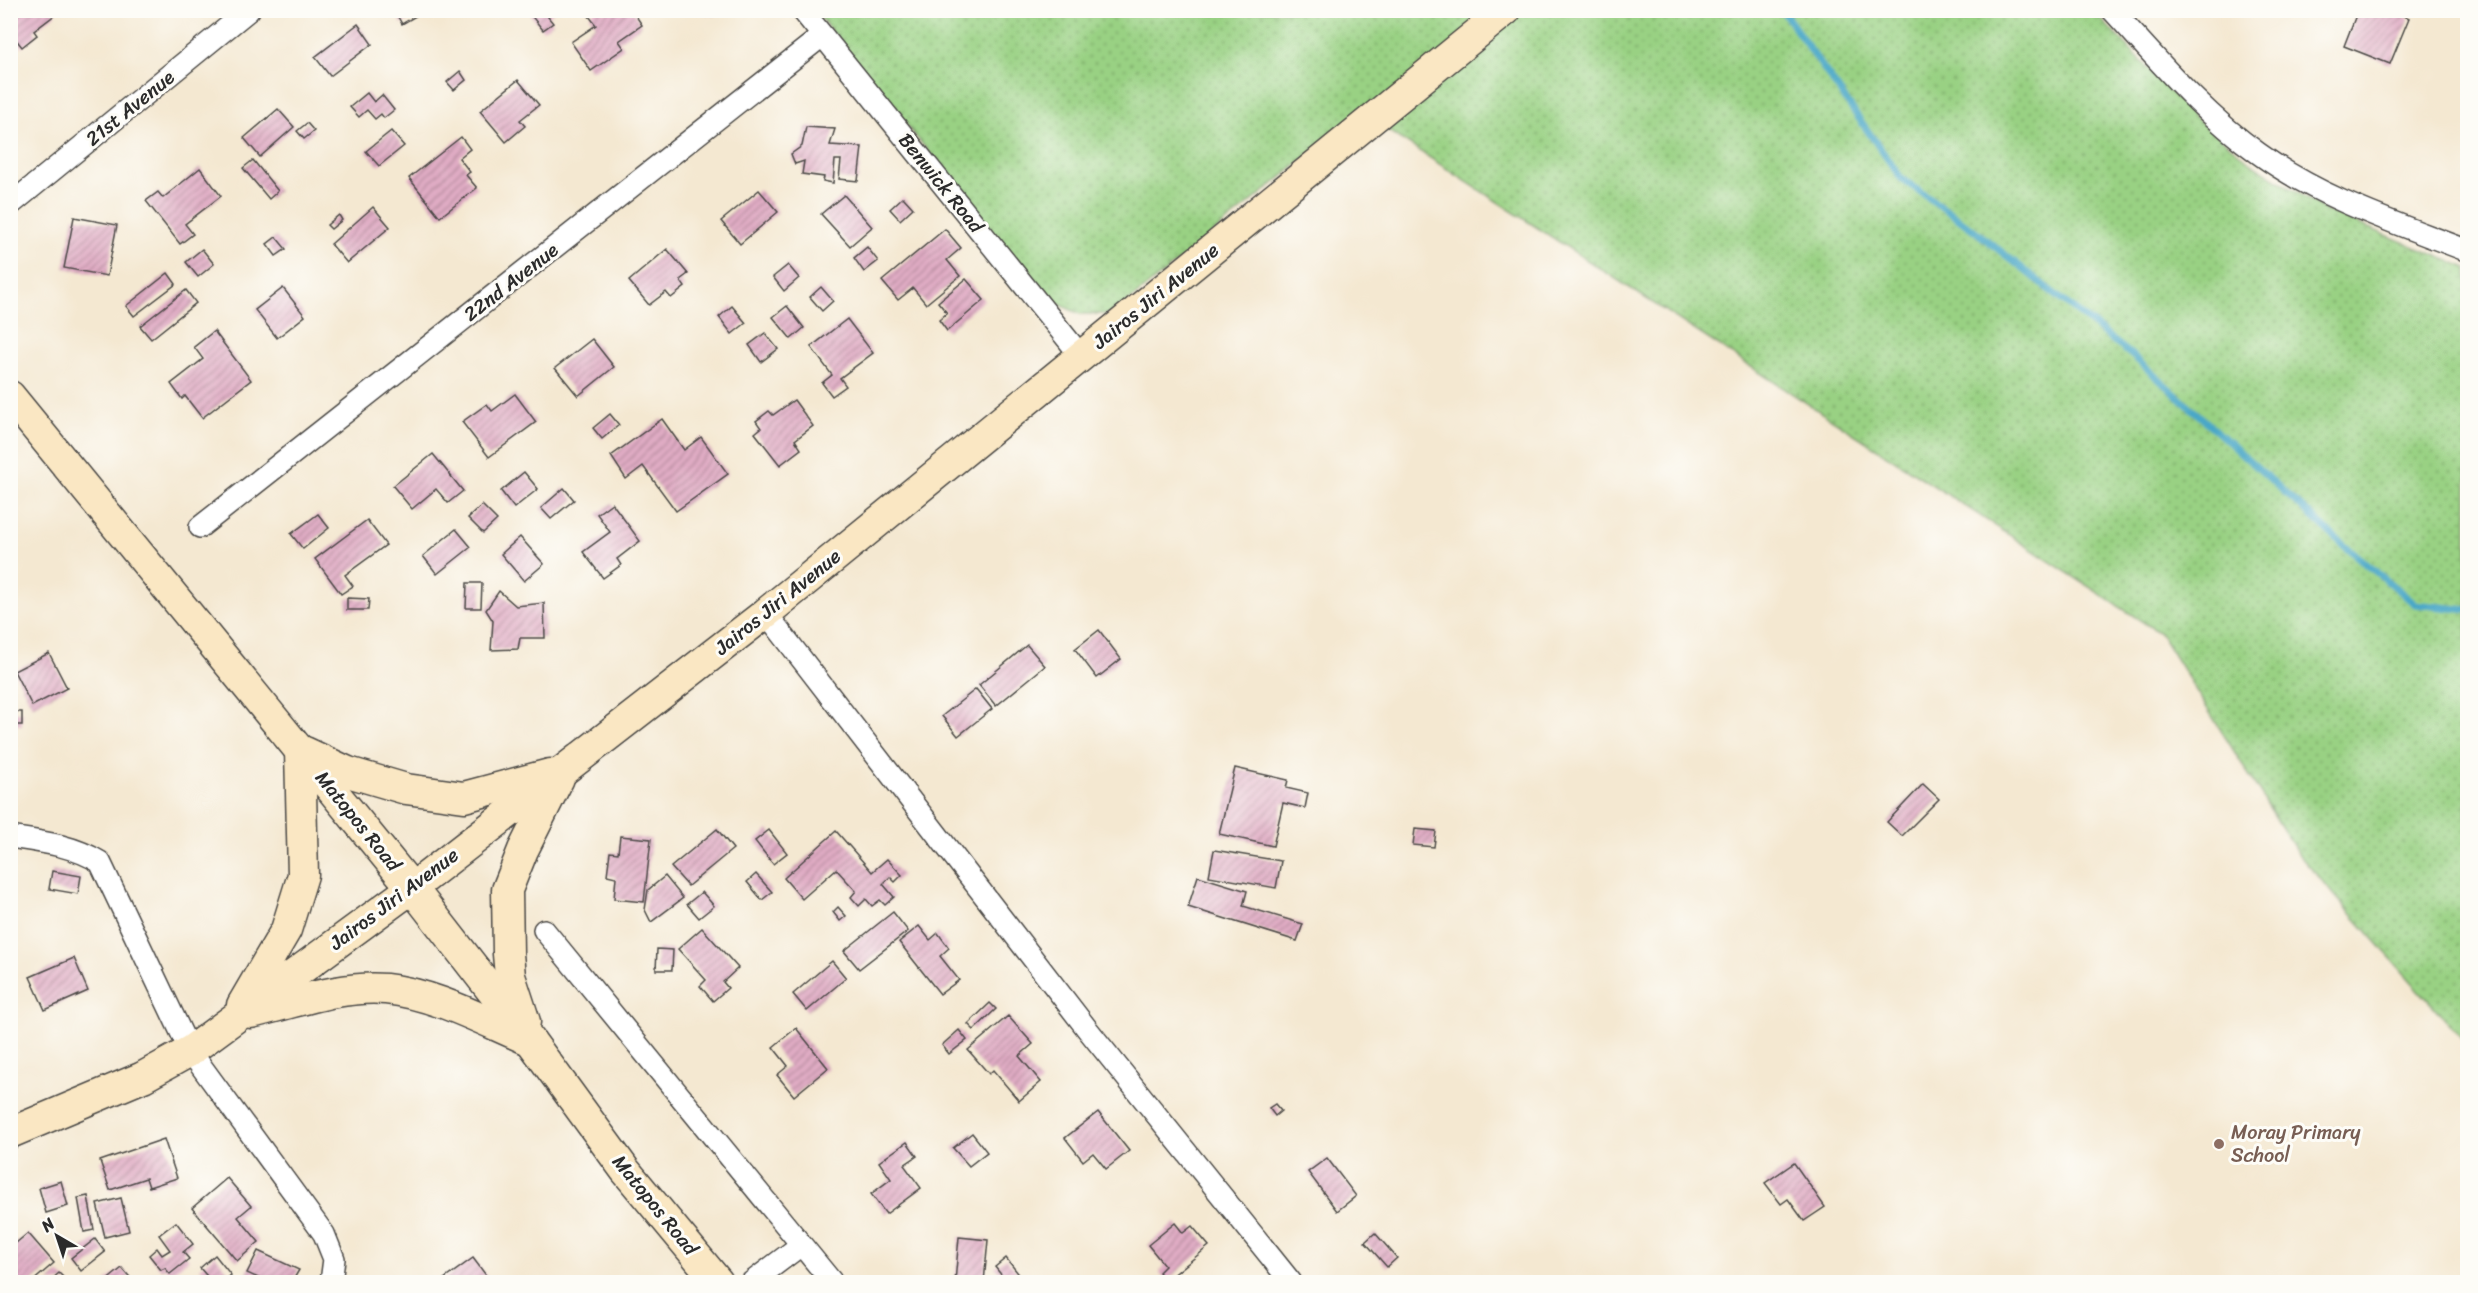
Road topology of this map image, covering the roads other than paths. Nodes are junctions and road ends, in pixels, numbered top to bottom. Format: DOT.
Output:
graph roads {
  1 [pos="249,10"];
  2 [pos="802,10"];
  3 [pos="1506,10"];
  4 [pos="2112,10"];
  5 [pos="822,36"];
  6 [pos="10,205"];
  7 [pos="2468,251"];
  8 [pos="1081,356"];
  9 [pos="10,396"];
  10 [pos="200,527"];
  11 [pos="766,613"];
  12 [pos="300,750"];
  13 [pos="564,770"];
  14 [pos="10,837"];
  15 [pos="412,888"];
  16 [pos="544,930"];
  17 [pos="236,1017"];
  18 [pos="530,1040"];
  19 [pos="190,1051"];
  20 [pos="10,1133"];
  21 [pos="801,1245"];
  22 [pos="331,1282"];
  23 [pos="718,1282"];
  24 [pos="752,1282"];
  25 [pos="832,1282"];
  26 [pos="1291,1282"];
  1 -- 6 [label="street, 21st Avenue"];
  2 -- 5 [label="street, Benwick Road"];
  3 -- 8 [label="main road, Jairos Jiri Avenue"];
  4 -- 7 [label="street"];
  5 -- 8 [label="street, Benwick Road"];
  5 -- 10 [label="street, 22nd Avenue"];
  8 -- 11 [label="main road, Jairos Jiri Avenue"];
  9 -- 12 [label="main road, Matopos Road"];
  11 -- 13 [label="main road, Jairos Jiri Avenue"];
  11 -- 26 [label="street"];
  12 -- 13 [label="main road"];
  12 -- 15 [label="main road, Matopos Road"];
  12 -- 17 [label="main road"];
  13 -- 15 [label="main road, Jairos Jiri Avenue"];
  13 -- 18 [label="main road"];
  14 -- 19 [label="street"];
  15 -- 17 [label="main road, Jairos Jiri Avenue"];
  15 -- 18 [label="main road, Matopos Road"];
  16 -- 21 [label="street"];
  17 -- 18 [label="main road"];
  17 -- 19 [label="main road, Jairos Jiri Avenue"];
  18 -- 23 [label="main road, Matopos Road"];
  19 -- 20 [label="main road, Jairos Jiri Avenue"];
  19 -- 22 [label="street"];
  21 -- 24 [label="street"];
  21 -- 25 [label="street"];
}
